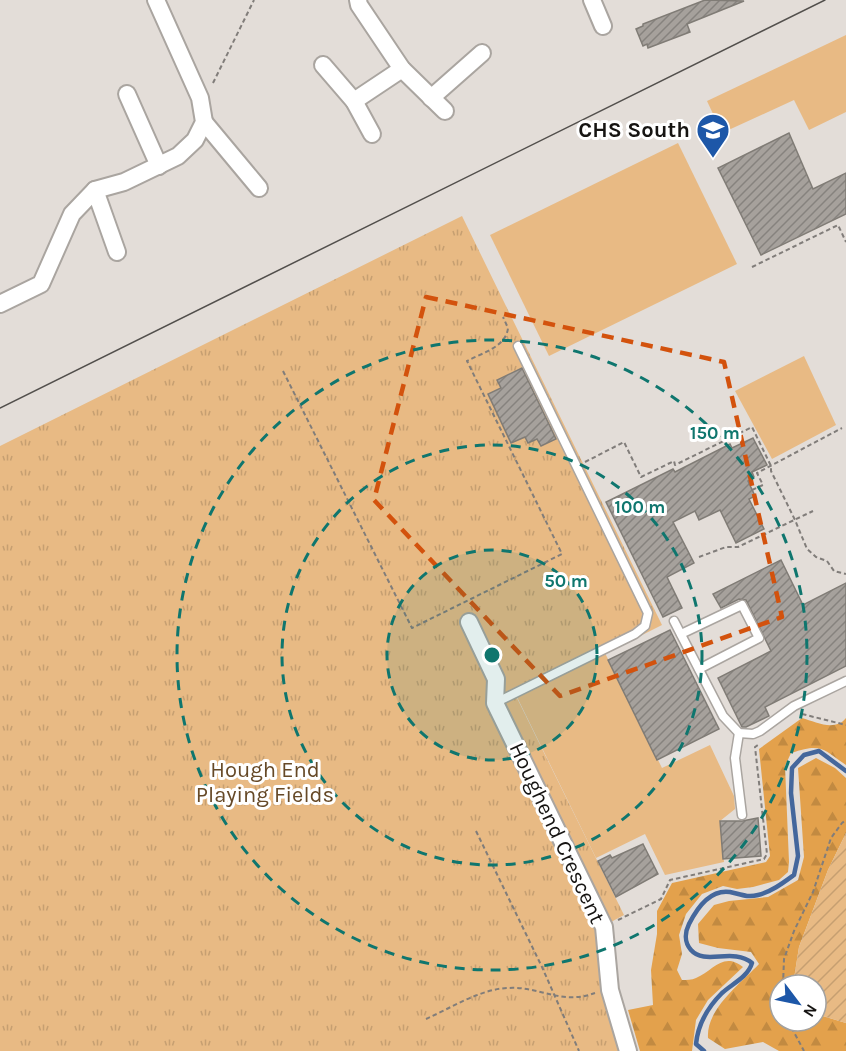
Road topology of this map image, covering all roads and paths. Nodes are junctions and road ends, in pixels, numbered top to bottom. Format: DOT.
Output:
graph roads {
  1 [pos="156,0"];
  2 [pos="254,0"];
  3 [pos="358,0"];
  4 [pos="592,0"];
  5 [pos="603,26"];
  6 [pos="482,53"];
  7 [pos="323,65"];
  8 [pos="402,69"];
  9 [pos="213,83"];
  10 [pos="127,94"];
  11 [pos="431,98"];
  12 [pos="354,101"];
  13 [pos="445,111"];
  14 [pos="204,122"];
  15 [pos="372,134"];
  16 [pos="159,166"];
  17 [pos="259,189"];
  18 [pos="95,190"];
  19 [pos="846,242"];
  20 [pos="117,252"];
  21 [pos="752,267"];
  22 [pos="0,304"];
  23 [pos="503,317"];
  24 [pos="518,346"];
  25 [pos="283,371"];
  26 [pos="842,428"];
  27 [pos="577,466"];
  28 [pos="771,466"];
  29 [pos="752,490"];
  30 [pos="813,511"];
  31 [pos="795,520"];
  32 [pos="699,557"];
  33 [pos="846,574"];
  34 [pos="674,621"];
  35 [pos="469,622"];
  36 [pos="681,634"];
  37 [pos="699,669"];
  38 [pos="846,681"];
  39 [pos="495,703"];
  40 [pos="740,733"];
  41 [pos="742,815"];
  42 [pos="846,820"];
  43 [pos="476,831"];
  44 [pos="783,973"];
  45 [pos="609,990"];
  46 [pos="555,995"];
  47 [pos="426,1019"];
  48 [pos="794,1033"];
  49 [pos="579,1051"];
  50 [pos="628,1051"];
  51 [pos="804,1051"];
  1 -- 14 [label="street"];
  2 -- 9 [label="path"];
  3 -- 8 [label="street"];
  4 -- 5 [label="street"];
  6 -- 11 [label="street"];
  7 -- 12 [label="street"];
  8 -- 11 [label="street"];
  8 -- 12 [label="street"];
  10 -- 16 [label="street"];
  11 -- 13 [label="street"];
  12 -- 15 [label="street"];
  14 -- 16 [label="street"];
  14 -- 17 [label="street"];
  16 -- 18 [label="street"];
  18 -- 20 [label="street"];
  18 -- 22 [label="street"];
  19 -- 21 [label="path"];
  23 -- 25 [label="path"];
  24 -- 27 [label="lane"];
  26 -- 28 [label="path"];
  27 -- 28 [label="path"];
  27 -- 39 [label="lane"];
  28 -- 29 [label="path"];
  28 -- 31 [label="path"];
  30 -- 31 [label="path"];
  31 -- 32 [label="path"];
  31 -- 33 [label="path"];
  34 -- 36 [label="lane"];
  35 -- 39 [label="street, Houghend Crescent"];
  36 -- 37 [label="lane"];
  36 -- 37 [label="lane"];
  37 -- 40 [label="lane"];
  38 -- 40 [label="lane"];
  39 -- 45 [label="street, Houghend Crescent"];
  40 -- 41 [label="lane"];
  42 -- 44 [label="path"];
  43 -- 46 [label="path"];
  45 -- 46 [label="path"];
  45 -- 50 [label="street, Houghend Crescent"];
  46 -- 47 [label="path"];
  46 -- 49 [label="path"];
  48 -- 51 [label="path"];
}
